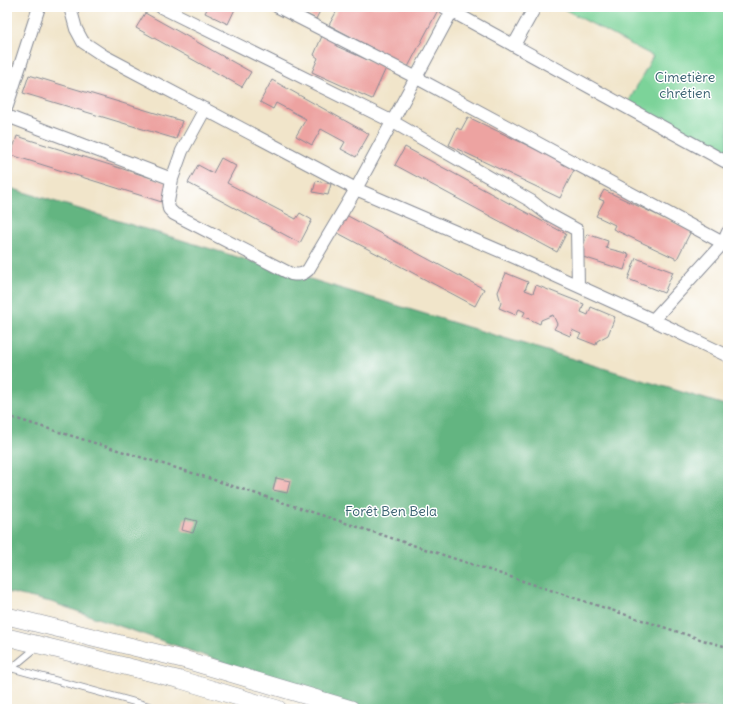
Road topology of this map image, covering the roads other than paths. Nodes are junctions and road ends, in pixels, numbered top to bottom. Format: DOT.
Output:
graph roads {
  1 [pos="39,7"];
  2 [pos="70,7"];
  3 [pos="162,7"];
  4 [pos="278,7"];
  5 [pos="535,7"];
  6 [pos="450,8"];
  7 [pos="514,45"];
  8 [pos="415,77"];
  9 [pos="7,106"];
  10 [pos="205,109"];
  11 [pos="7,116"];
  12 [pos="392,122"];
  13 [pos="728,163"];
  14 [pos="172,179"];
  15 [pos="356,188"];
  16 [pos="726,237"];
  17 [pos="578,286"];
  18 [pos="653,320"];
  19 [pos="728,356"];
  20 [pos="7,616"];
  21 [pos="48,625"];
  22 [pos="7,637"];
  23 [pos="40,644"];
  24 [pos="8,669"];
  25 [pos="160,709"];
  26 [pos="278,709"];
  27 [pos="351,709"];
  1 -- 9 [label="street"];
  2 -- 10 [label="street"];
  3 -- 12 [label="street"];
  4 -- 8 [label="street"];
  5 -- 7 [label="street"];
  6 -- 7 [label="street"];
  6 -- 8 [label="street"];
  7 -- 13 [label="street"];
  8 -- 12 [label="street"];
  8 -- 16 [label="street"];
  10 -- 14 [label="street"];
  10 -- 15 [label="street"];
  11 -- 14 [label="street"];
  12 -- 15 [label="street"];
  12 -- 17 [label="street"];
  14 -- 15 [label="street"];
  15 -- 17 [label="street"];
  16 -- 18 [label="street"];
  17 -- 18 [label="street"];
  18 -- 19 [label="street"];
  20 -- 21 [label="street"];
  21 -- 23 [label="street"];
  21 -- 27 [label="street"];
  22 -- 23 [label="street"];
  23 -- 24 [label="lane"];
  23 -- 26 [label="street"];
  24 -- 25 [label="lane"];
}
